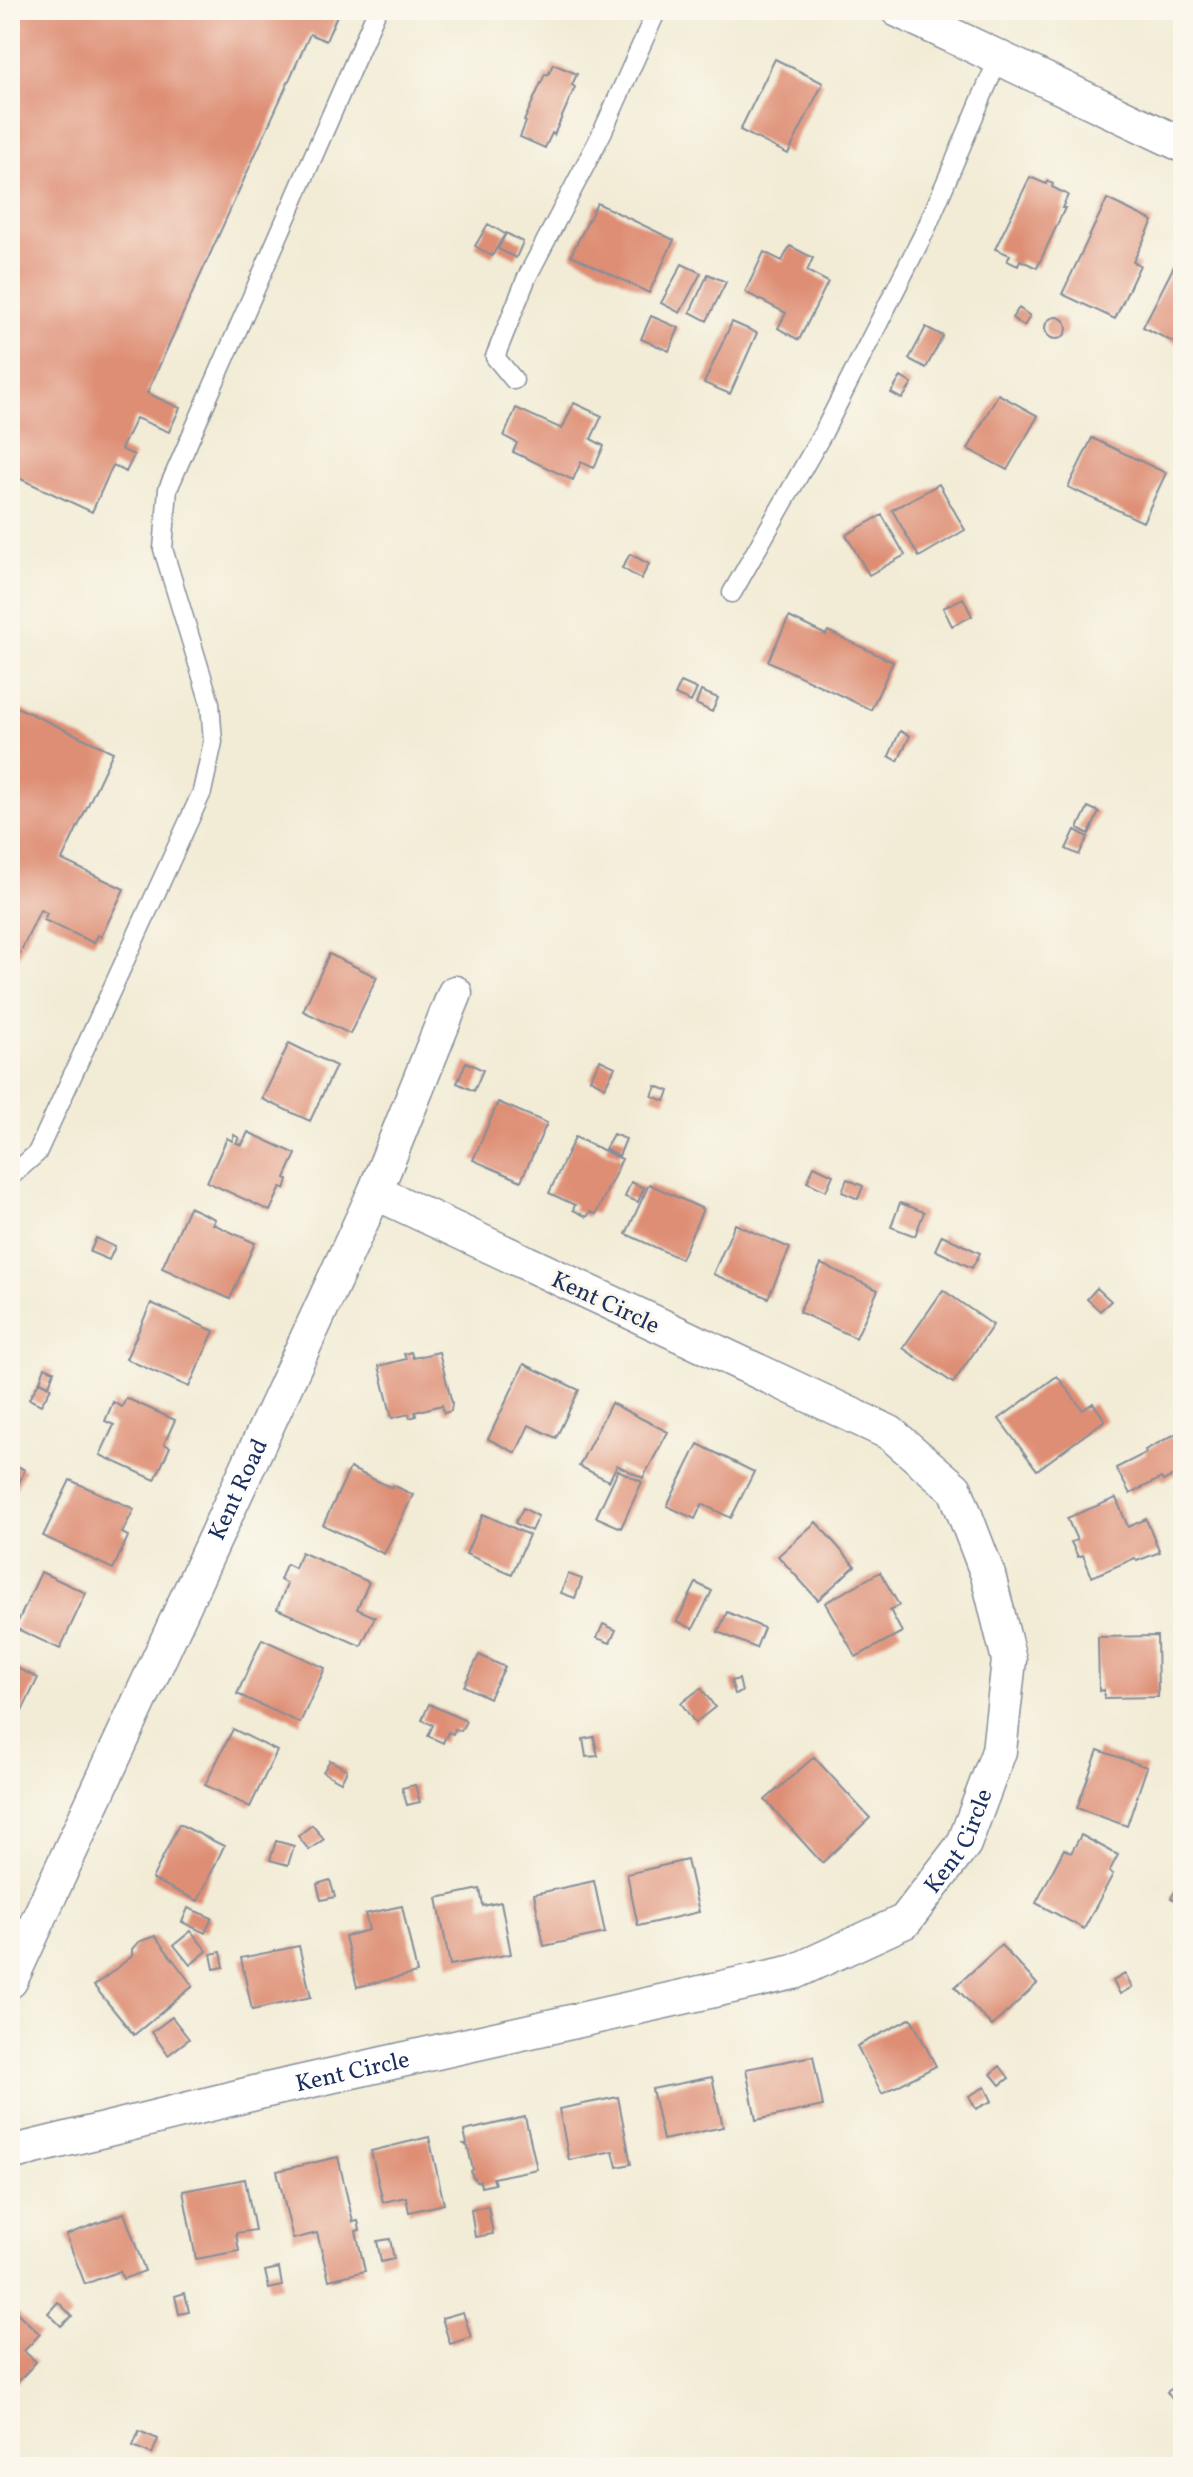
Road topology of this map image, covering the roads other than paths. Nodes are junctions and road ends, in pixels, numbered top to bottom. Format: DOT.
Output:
graph roads {
  1 [pos="377,10"];
  2 [pos="657,10"];
  3 [pos="898,10"];
  4 [pos="999,57"];
  5 [pos="1183,145"];
  6 [pos="514,380"];
  7 [pos="732,593"];
  8 [pos="455,993"];
  9 [pos="10,1177"];
  10 [pos="375,1192"];
  11 [pos="10,1981"];
  12 [pos="10,2153"];
  1 -- 9 [label="lane"];
  2 -- 6 [label="lane"];
  3 -- 4 [label="street"];
  4 -- 5 [label="street"];
  4 -- 7 [label="lane"];
  8 -- 10 [label="street, Kent Road"];
  10 -- 11 [label="street, Kent Road"];
  10 -- 12 [label="street, Kent Circle"];
}
